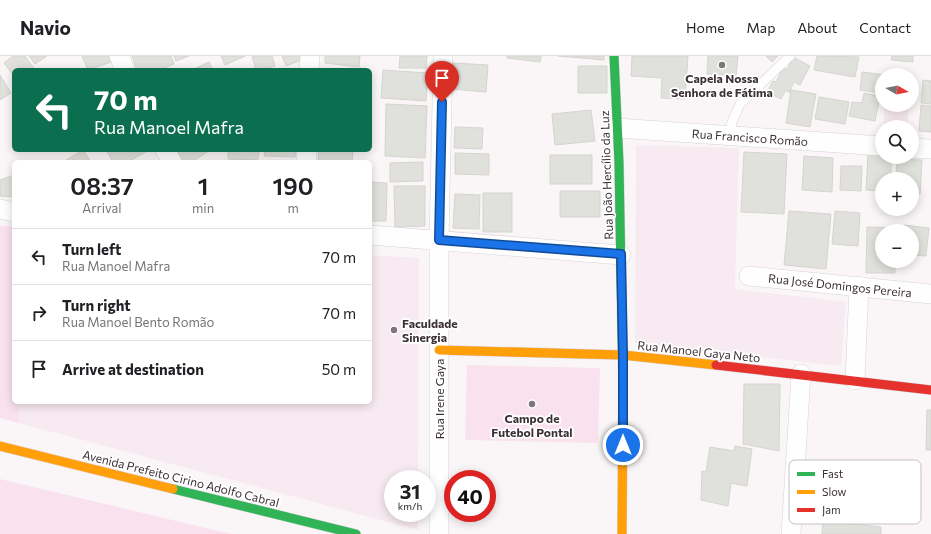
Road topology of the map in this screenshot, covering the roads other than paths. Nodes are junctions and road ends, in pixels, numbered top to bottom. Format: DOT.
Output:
graph roads {
  1 [pos="120,56"];
  2 [pos="310,56"];
  3 [pos="443,56"];
  4 [pos="614,56"];
  5 [pos="790,56"];
  6 [pos="124,68"];
  7 [pos="309,68"];
  8 [pos="617,128"];
  9 [pos="729,136"];
  10 [pos="875,146"];
  11 [pos="919,148"];
  12 [pos="931,149"];
  13 [pos="0,209"];
  14 [pos="12,212"];
  15 [pos="372,235"];
  16 [pos="439,240"];
  17 [pos="621,254"];
  18 [pos="749,276"];
  19 [pos="859,286"];
  20 [pos="931,294"];
  21 [pos="439,350"];
  22 [pos="623,355"];
  23 [pos="801,374"];
  24 [pos="854,380"];
  25 [pos="931,390"];
  26 [pos="0,446"];
  27 [pos="796,460"];
  28 [pos="792,524"];
  29 [pos="356,534"];
  30 [pos="439,534"];
  31 [pos="622,534"];
  32 [pos="791,534"];
  1 -- 6 [label="street"];
  2 -- 7 [label="street"];
  3 -- 16 [label="street, Rua Irene Gaya"];
  4 -- 8 [label="street, Rua João Hercílio da Luz"];
  5 -- 9 [label="lane"];
  8 -- 9 [label="street, Rua Francisco Romão"];
  8 -- 17 [label="street, Rua João Hercílio da Luz"];
  9 -- 10 [label="street, Rua Francisco Romão"];
  11 -- 12 [label="street"];
  13 -- 14 [label="street"];
  15 -- 16 [label="street"];
  16 -- 17 [label="street"];
  16 -- 21 [label="street, Rua Irene Gaya"];
  17 -- 22 [label="street, Rua João Hercílio da Luz"];
  18 -- 19 [label="street, Rua José Domingos Pereira"];
  19 -- 20 [label="street, Rua José Domingos Pereira"];
  19 -- 24 [label="street"];
  21 -- 22 [label="street, Rua Manoel Gaya Neto"];
  21 -- 30 [label="street, Rua Irene Gaya"];
  22 -- 23 [label="street, Rua Manoel Gaya Neto"];
  22 -- 31 [label="street, Rua João Hercílio da Luz"];
  23 -- 24 [label="street, Rua Manoel Gaya Neto"];
  23 -- 27 [label="street"];
  24 -- 25 [label="street, Rua Manoel Gaya Neto"];
  26 -- 29 [label="street, Avenida Prefeito Cirino Adolfo Cabral"];
  28 -- 32 [label="street"];
}
